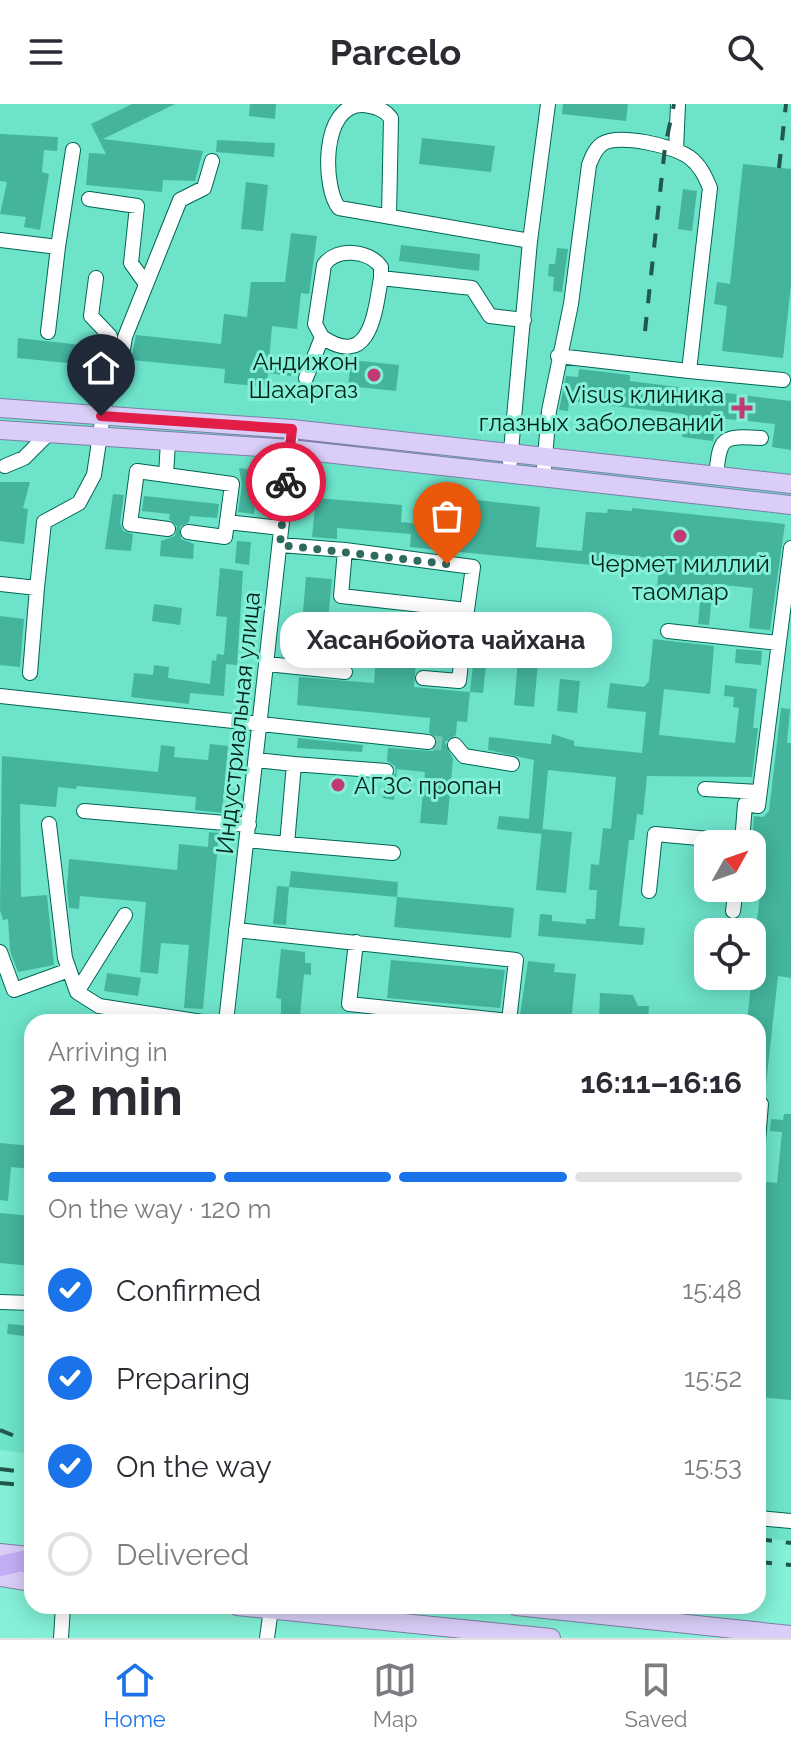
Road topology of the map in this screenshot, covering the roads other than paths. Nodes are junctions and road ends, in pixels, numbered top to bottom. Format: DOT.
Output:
graph roads {
  1 [pos="548,104"];
  2 [pos="678,104"];
  3 [pos="73,150"];
  4 [pos="676,150"];
  5 [pos="212,161"];
  6 [pos="89,199"];
  7 [pos="389,217"];
  8 [pos="0,240"];
  9 [pos="530,241"];
  10 [pos="58,247"];
  11 [pos="96,278"];
  12 [pos="381,278"];
  13 [pos="146,284"];
  14 [pos="524,320"];
  15 [pos="48,332"];
  16 [pos="322,337"];
  17 [pos="558,356"];
  18 [pos="689,371"];
  19 [pos="109,374"];
  20 [pos="306,378"];
  21 [pos="783,380"];
  22 [pos="0,408"];
  23 [pos="101,416"];
  24 [pos="292,429"];
  25 [pos="0,430"];
  26 [pos="48,434"];
  27 [pos="100,437"];
  28 [pos="761,438"];
  29 [pos="168,442"];
  30 [pos="290,449"];
  31 [pos="510,456"];
  32 [pos="545,459"];
  33 [pos="5,466"];
  34 [pos="166,475"];
  35 [pos="509,475"];
  36 [pos="716,476"];
  37 [pos="543,479"];
  38 [pos="791,484"];
  39 [pos="791,505"];
  40 [pos="227,522"];
  41 [pos="281,528"];
  42 [pos="168,529"];
  43 [pos="188,532"];
  44 [pos="280,545"];
  45 [pos="791,548"];
  46 [pos="345,550"];
  47 [pos="0,584"];
  48 [pos="37,588"];
  49 [pos="467,610"];
  50 [pos="668,631"];
  51 [pos="778,643"];
  52 [pos="267,664"];
  53 [pos="345,672"];
  54 [pos="30,673"];
  55 [pos="423,678"];
  56 [pos="0,696"];
  57 [pos="260,726"];
  58 [pos="428,742"];
  59 [pos="455,745"];
  60 [pos="256,760"];
  61 [pos="294,764"];
  62 [pos="512,764"];
  63 [pos="386,771"];
  64 [pos="705,789"];
  65 [pos="759,792"];
  66 [pos="84,811"];
  67 [pos="49,824"];
  68 [pos="743,830"];
  69 [pos="248,833"];
  70 [pos="694,838"];
  71 [pos="287,844"];
  72 [pos="393,853"];
  73 [pos="649,891"];
  74 [pos="734,902"];
  75 [pos="733,911"];
  76 [pos="125,915"];
  77 [pos="236,930"];
  78 [pos="356,942"];
  79 [pos="0,952"];
  80 [pos="69,970"];
  81 [pos="77,992"];
  82 [pos="150,1014"];
  83 [pos="227,1014"];
  84 [pos="443,1014"];
  85 [pos="510,1014"];
  86 [pos="0,1302"];
  87 [pos="24,1303"];
  88 [pos="766,1519"];
  89 [pos="791,1521"];
  90 [pos="0,1553"];
  91 [pos="24,1557"];
  92 [pos="24,1560"];
  93 [pos="0,1566"];
  94 [pos="0,1577"];
  95 [pos="24,1581"];
  96 [pos="62,1614"];
  97 [pos="270,1614"];
  98 [pos="319,1614"];
  99 [pos="592,1614"];
  100 [pos="791,1635"];
  101 [pos="61,1638"];
  102 [pos="267,1638"];
  103 [pos="551,1638"];
  1 -- 9 [label="street"];
  2 -- 4 [label="street"];
  3 -- 10 [label="street"];
  4 -- 17 [label="street"];
  4 -- 18 [label="street"];
  5 -- 13 [label="street"];
  6 -- 13 [label="street"];
  7 -- 7 [label="street"];
  7 -- 9 [label="street"];
  8 -- 10 [label="street"];
  9 -- 14 [label="street"];
  10 -- 15 [label="street"];
  11 -- 19 [label="street"];
  12 -- 14 [label="street"];
  12 -- 16 [label="street"];
  12 -- 16 [label="street"];
  13 -- 19 [label="street"];
  14 -- 31 [label="street"];
  16 -- 20 [label="street"];
  17 -- 18 [label="street"];
  17 -- 32 [label="street"];
  18 -- 21 [label="street"];
  19 -- 23 [label="street"];
  22 -- 23 [label="main road"];
  23 -- 24 [label="main road"];
  23 -- 27 [label="street"];
  24 -- 30 [label="street, Индустриальная улица"];
  24 -- 31 [label="main road"];
  25 -- 26 [label="main road"];
  26 -- 27 [label="main road"];
  26 -- 33 [label="street"];
  27 -- 29 [label="main road"];
  27 -- 48 [label="street"];
  28 -- 36 [label="street"];
  29 -- 30 [label="main road"];
  29 -- 34 [label="street"];
  30 -- 35 [label="main road"];
  30 -- 41 [label="street, Индустриальная улица"];
  31 -- 32 [label="main road"];
  31 -- 35 [label="street"];
  32 -- 36 [label="main road"];
  32 -- 37 [label="street"];
  34 -- 40 [label="street"];
  34 -- 42 [label="street"];
  35 -- 37 [label="main road"];
  36 -- 38 [label="main road"];
  37 -- 39 [label="main road"];
  40 -- 41 [label="street"];
  40 -- 43 [label="street"];
  41 -- 44 [label="street, Индустриальная улица"];
  44 -- 46 [label="street"];
  44 -- 52 [label="street, Индустриальная улица"];
  45 -- 51 [label="street"];
  46 -- 49 [label="street"];
  46 -- 49 [label="street"];
  47 -- 48 [label="street"];
  48 -- 54 [label="street"];
  49 -- 55 [label="street"];
  50 -- 51 [label="street"];
  51 -- 65 [label="street"];
  52 -- 53 [label="street"];
  52 -- 57 [label="street, Индустриальная улица"];
  56 -- 57 [label="street"];
  57 -- 58 [label="street"];
  57 -- 60 [label="street, Индустриальная улица"];
  59 -- 62 [label="street"];
  60 -- 61 [label="street"];
  60 -- 69 [label="street, Индустриальная улица"];
  61 -- 63 [label="street"];
  61 -- 71 [label="street"];
  64 -- 65 [label="street"];
  65 -- 68 [label="street"];
  66 -- 69 [label="street"];
  67 -- 80 [label="street"];
  69 -- 71 [label="street"];
  69 -- 77 [label="street, Индустриальная улица"];
  70 -- 73 [label="street"];
  71 -- 72 [label="street"];
  74 -- 75 [label="street"];
  76 -- 81 [label="street"];
  77 -- 78 [label="street"];
  77 -- 83 [label="street, Индустриальная улица"];
  78 -- 84 [label="street"];
  78 -- 85 [label="street"];
  79 -- 80 [label="street"];
  80 -- 81 [label="street"];
  81 -- 82 [label="street"];
  86 -- 87 [label="street"];
  88 -- 89 [label="street"];
  90 -- 91 [label="main road"];
  92 -- 93 [label="highway"];
  94 -- 95 [label="main road"];
  96 -- 101 [label="street"];
  97 -- 102 [label="street"];
  98 -- 103 [label="main road"];
  99 -- 100 [label="main road"];
}
